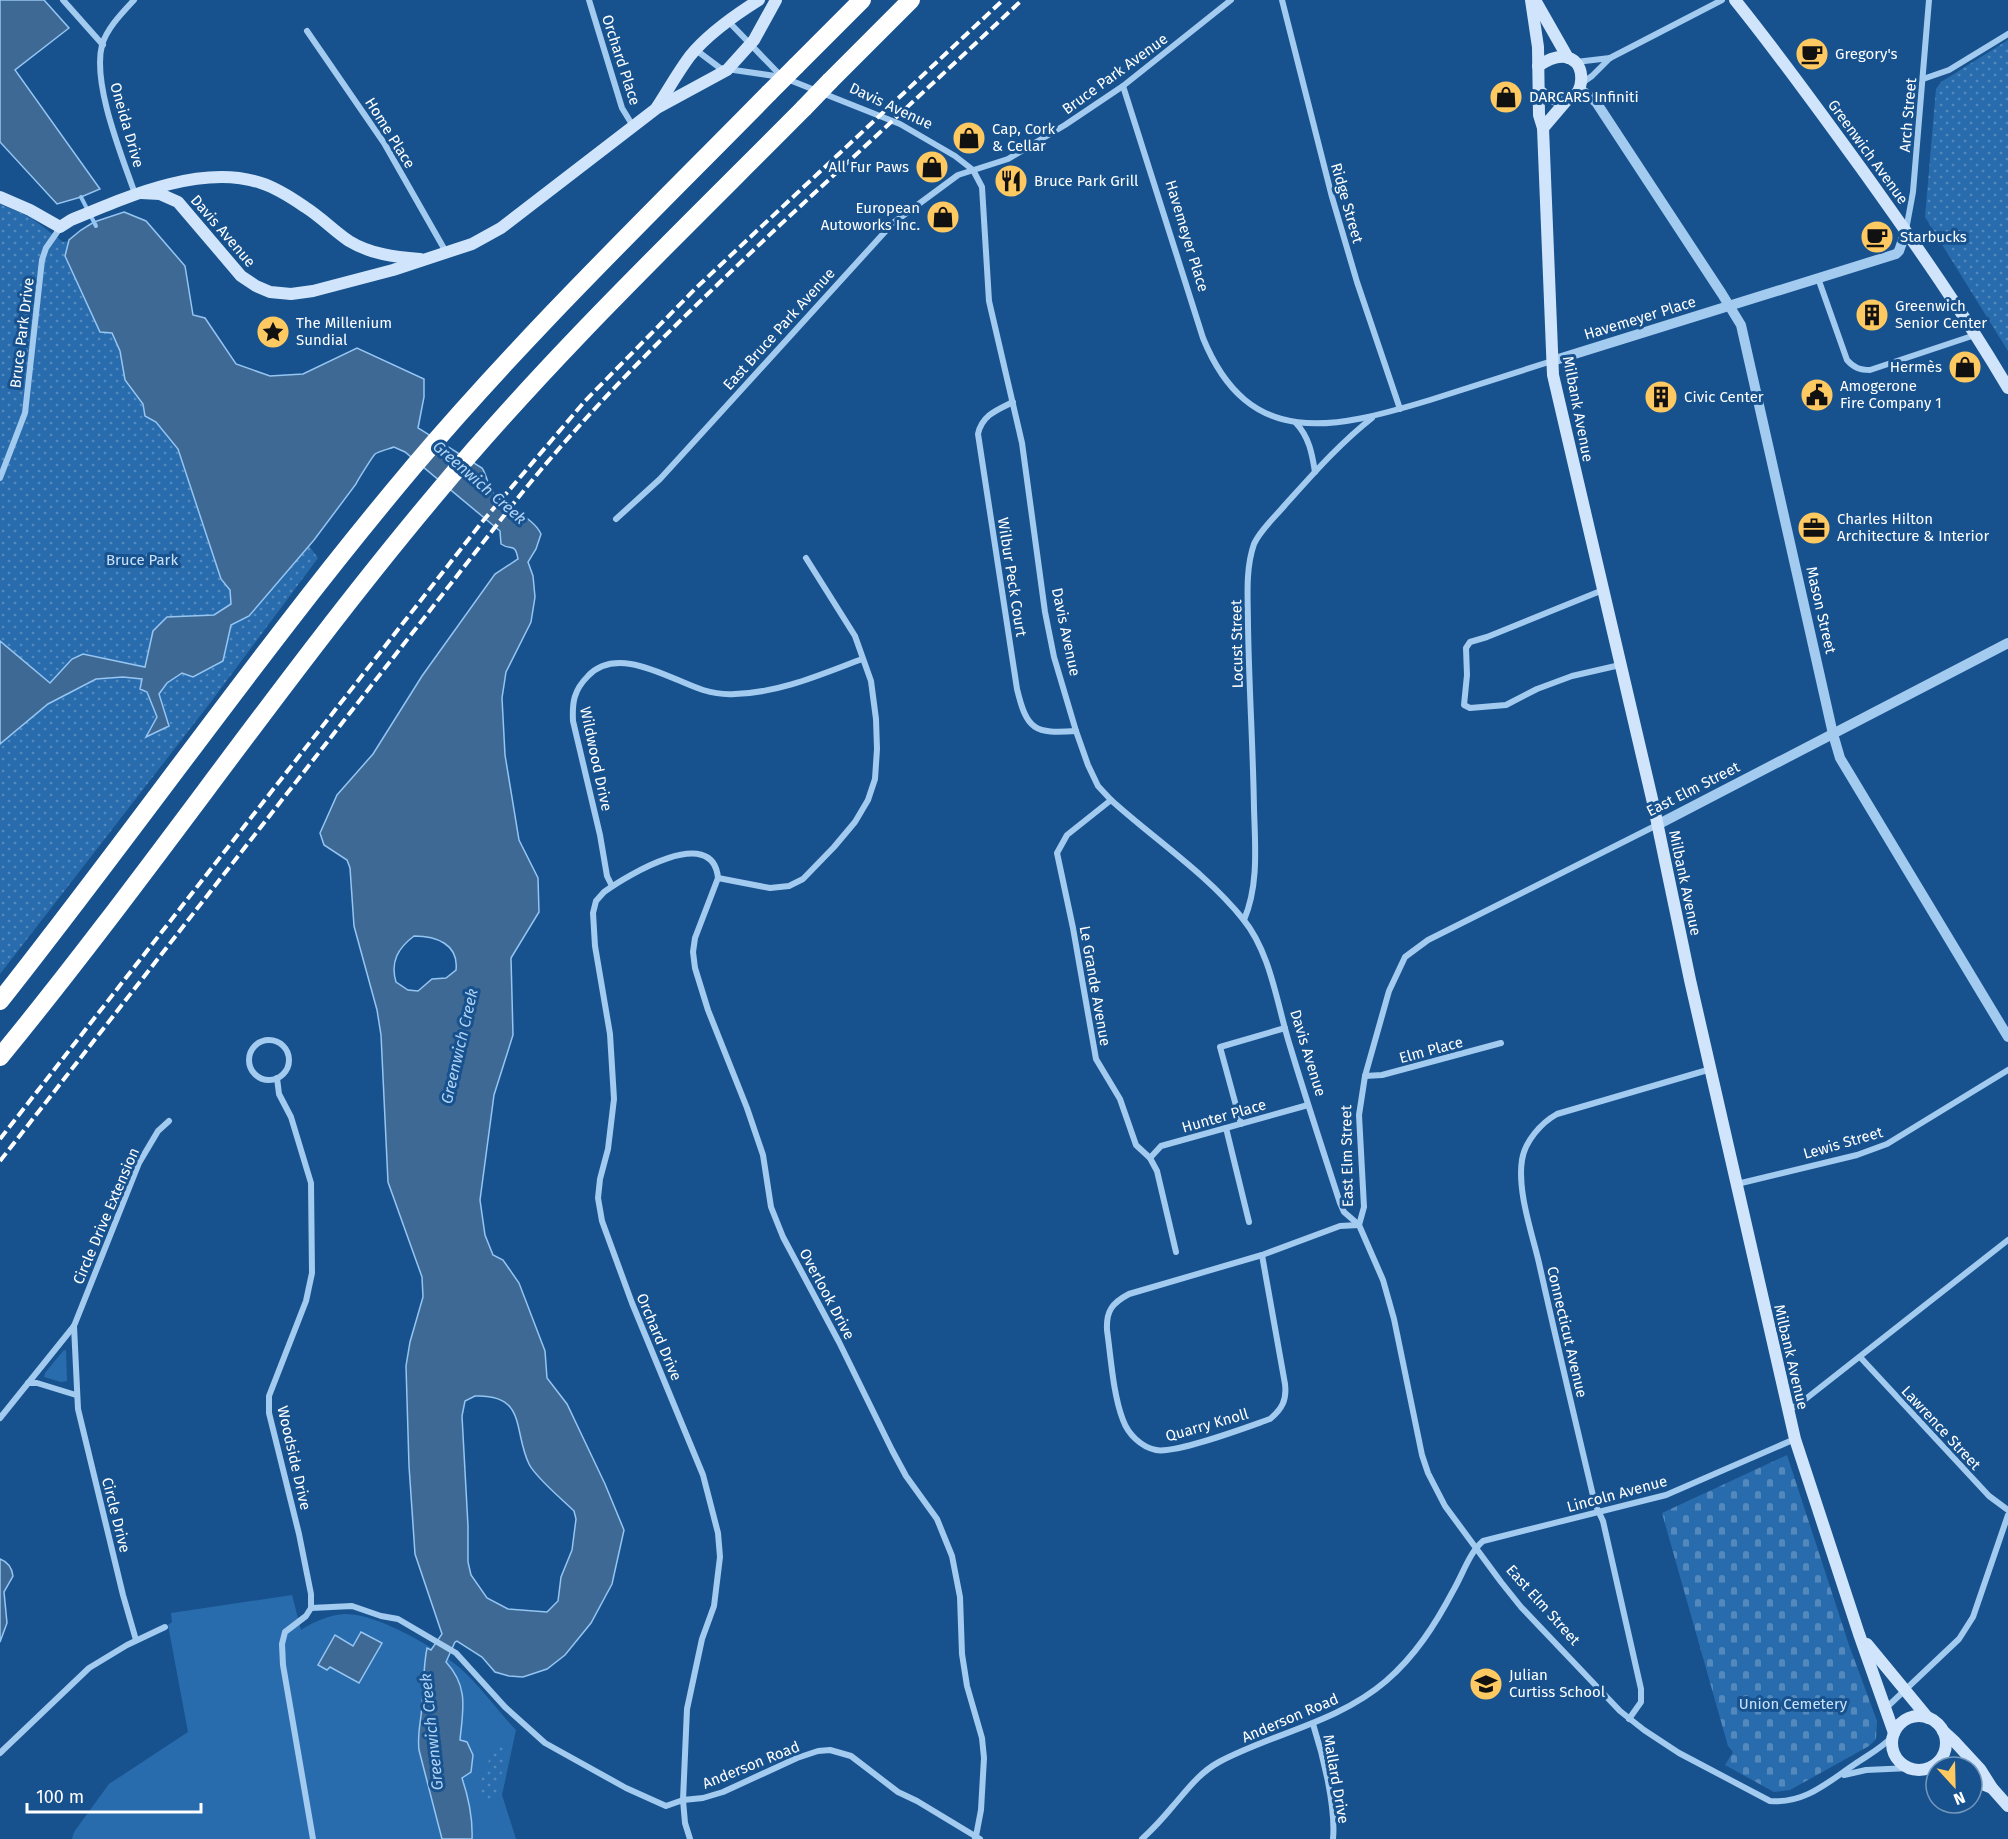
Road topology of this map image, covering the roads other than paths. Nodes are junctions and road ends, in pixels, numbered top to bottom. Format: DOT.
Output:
graph roads {
  1 [pos="63,0"];
  2 [pos="134,0"];
  3 [pos="589,0"];
  4 [pos="759,0"];
  5 [pos="776,0"];
  6 [pos="862,0"];
  7 [pos="911,0"];
  8 [pos="1231,0"];
  9 [pos="1282,0"];
  10 [pos="1533,0"];
  11 [pos="1722,0"];
  12 [pos="1735,0"];
  13 [pos="1929,0"];
  14 [pos="728,21"];
  15 [pos="307,31"];
  16 [pos="2008,33"];
  17 [pos="102,45"];
  18 [pos="750,45"];
  19 [pos="696,50"];
  20 [pos="1610,58"];
  21 [pos="1572,60"];
  22 [pos="1538,66"];
  23 [pos="727,70"];
  24 [pos="789,72"];
  25 [pos="1923,79"];
  26 [pos="1123,86"];
  27 [pos="1581,86"];
  28 [pos="1539,91"];
  29 [pos="1566,100"];
  30 [pos="657,108"];
  31 [pos="633,126"];
  32 [pos="1544,128"];
  33 [pos="973,170"];
  34 [pos="138,194"];
  35 [pos="0,197"];
  36 [pos="60,227"];
  37 [pos="1906,231"];
  38 [pos="446,252"];
  39 [pos="421,259"];
  40 [pos="1818,278"];
  41 [pos="1729,306"];
  42 [pos="1975,335"];
  43 [pos="1552,362"];
  44 [pos="2008,388"];
  45 [pos="1013,402"];
  46 [pos="1400,409"];
  47 [pos="1376,415"];
  48 [pos="1292,422"];
  49 [pos="1315,472"];
  50 [pos="0,478"];
  51 [pos="616,519"];
  52 [pos="806,558"];
  53 [pos="1603,590"];
  54 [pos="2008,643"];
  55 [pos="862,659"];
  56 [pos="1620,665"];
  57 [pos="1076,731"];
  58 [pos="1833,734"];
  59 [pos="1111,800"];
  60 [pos="1657,825"];
  61 [pos="717,878"];
  62 [pos="612,886"];
  63 [pos="1244,920"];
  64 [pos="0,1001"];
  65 [pos="1285,1028"];
  66 [pos="2008,1036"];
  67 [pos="1501,1043"];
  68 [pos="0,1057"];
  69 [pos="1711,1069"];
  70 [pos="2008,1070"];
  71 [pos="1365,1076"];
  72 [pos="278,1078"];
  73 [pos="1308,1105"];
  74 [pos="169,1121"];
  75 [pos="1241,1124"];
  76 [pos="1226,1128"];
  77 [pos="1150,1158"];
  78 [pos="1737,1184"];
  79 [pos="1249,1222"];
  80 [pos="1359,1225"];
  81 [pos="2008,1240"];
  82 [pos="1176,1252"];
  83 [pos="1262,1255"];
  84 [pos="74,1326"];
  85 [pos="1860,1357"];
  86 [pos="28,1383"];
  87 [pos="76,1395"];
  88 [pos="1788,1410"];
  89 [pos="0,1418"];
  90 [pos="1795,1439"];
  91 [pos="1599,1513"];
  92 [pos="2008,1513"];
  93 [pos="1475,1548"];
  94 [pos="311,1608"];
  95 [pos="165,1627"];
  96 [pos="1859,1634"];
  97 [pos="136,1640"];
  98 [pos="1905,1691"];
  99 [pos="1886,1708"];
  100 [pos="1928,1718"];
  101 [pos="1629,1719"];
  102 [pos="1313,1724"];
  103 [pos="1943,1731"];
  104 [pos="1893,1734"];
  105 [pos="0,1753"];
  106 [pos="1943,1755"];
  107 [pos="1910,1768"];
  108 [pos="1924,1770"];
  109 [pos="1840,1776"];
  110 [pos="1984,1785"];
  111 [pos="1992,1788"];
  112 [pos="683,1800"];
  113 [pos="2008,1806"];
  114 [pos="977,1838"];
  115 [pos="313,1839"];
  116 [pos="690,1839"];
  117 [pos="1142,1839"];
  118 [pos="1334,1839"];
  1 -- 17 [label="street"];
  2 -- 17 [label="street"];
  3 -- 31 [label="street, Orchard Place"];
  4 -- 14 [label="main road"];
  5 -- 18 [label="main road"];
  6 -- 24 [label="highway"];
  7 -- 68 [label="highway, bridge"];
  8 -- 26 [label="street, Bruce Park Avenue"];
  9 -- 46 [label="street, Ridge Street"];
  10 -- 21 [label="main road, Mason Street"];
  10 -- 22 [label="main road, Mason Street"];
  11 -- 20 [label="street"];
  12 -- 37 [label="main road, Greenwich Avenue"];
  13 -- 25 [label="street, Arch Street"];
  14 -- 18 [label="street, Davis Avenue"];
  14 -- 19 [label="main road, Davis Avenue"];
  15 -- 38 [label="street, Home Place"];
  16 -- 25 [label="street"];
  17 -- 34 [label="street, Oneida Drive"];
  18 -- 23 [label="main road, Davis Avenue"];
  18 -- 24 [label="street, Davis Avenue"];
  19 -- 23 [label="street, Davis Avenue"];
  19 -- 30 [label="main road, Davis Avenue"];
  20 -- 21 [label="street"];
  20 -- 27 [label="street"];
  21 -- 22 [label="main road"];
  21 -- 27 [label="main road, Mason Street"];
  22 -- 28 [label="main road, Mason Street"];
  23 -- 24 [label="street, Davis Avenue"];
  23 -- 30 [label="main road, Davis Avenue"];
  24 -- 33 [label="street, Davis Avenue"];
  24 -- 64 [label="highway, bridge"];
  25 -- 37 [label="street, Arch Street"];
  26 -- 33 [label="street, Bruce Park Avenue"];
  26 -- 48 [label="street, Havemeyer Place"];
  27 -- 29 [label="main road"];
  27 -- 41 [label="street, Mason Street"];
  28 -- 29 [label="main road"];
  28 -- 32 [label="main road, Milbank Avenue"];
  29 -- 32 [label="main road"];
  30 -- 31 [label="main road, Davis Avenue"];
  31 -- 38 [label="main road, Davis Avenue"];
  32 -- 43 [label="main road, Milbank Avenue"];
  33 -- 45 [label="street, Davis Avenue"];
  33 -- 51 [label="street, East Bruce Park Avenue"];
  34 -- 36 [label="main road, Davis Avenue"];
  34 -- 39 [label="main road, Davis Avenue"];
  34 -- 39 [label="main road, Davis Avenue"];
  35 -- 36 [label="main road"];
  36 -- 50 [label="street, Bruce Park Drive"];
  37 -- 40 [label="street, Havemeyer Place"];
  37 -- 42 [label="main road, Greenwich Avenue"];
  38 -- 39 [label="main road, Davis Avenue"];
  40 -- 41 [label="street, Havemeyer Place"];
  40 -- 42 [label="street"];
  41 -- 43 [label="street, Havemeyer Place"];
  41 -- 58 [label="street, Mason Street"];
  42 -- 44 [label="main road, Greenwich Avenue"];
  43 -- 46 [label="street, Havemeyer Place"];
  43 -- 53 [label="main road, Milbank Avenue"];
  45 -- 57 [label="street, Davis Avenue"];
  45 -- 57 [label="street, Wilbur Peck Court"];
  46 -- 47 [label="street, Havemeyer Place"];
  47 -- 48 [label="street, Havemeyer Place"];
  47 -- 49 [label="street, Locust Street"];
  48 -- 49 [label="street"];
  49 -- 63 [label="street, Locust Street"];
  52 -- 55 [label="street"];
  53 -- 56 [label="main road, Milbank Avenue"];
  53 -- 56 [label="street"];
  54 -- 58 [label="street, East Elm Street"];
  55 -- 61 [label="street"];
  55 -- 62 [label="street, Wildwood Drive"];
  56 -- 60 [label="main road, Milbank Avenue"];
  57 -- 59 [label="street, Davis Avenue"];
  58 -- 60 [label="street, East Elm Street"];
  58 -- 66 [label="street, Mason Street"];
  59 -- 63 [label="street, Davis Avenue"];
  59 -- 77 [label="street, Le Grande Avenue"];
  60 -- 69 [label="main road, Milbank Avenue"];
  60 -- 71 [label="street, East Elm Street"];
  61 -- 62 [label="street"];
  61 -- 114 [label="street, Overlook Drive"];
  62 -- 112 [label="street, Orchard Drive"];
  63 -- 65 [label="street, Davis Avenue"];
  65 -- 73 [label="street, Davis Avenue"];
  65 -- 75 [label="street"];
  67 -- 71 [label="street, Elm Place"];
  69 -- 78 [label="main road, Milbank Avenue"];
  69 -- 91 [label="street, Connecticut Avenue"];
  70 -- 78 [label="street, Lewis Street"];
  71 -- 80 [label="street, East Elm Street"];
  72 -- 72 [label="street"];
  72 -- 94 [label="street, Woodside Drive"];
  73 -- 75 [label="street, Hunter Place"];
  73 -- 80 [label="street, Davis Avenue"];
  74 -- 84 [label="street, Circle Drive Extension"];
  75 -- 76 [label="street, Hunter Place"];
  76 -- 77 [label="street, Hunter Place"];
  76 -- 79 [label="street"];
  77 -- 82 [label="street, Le Grande Avenue"];
  78 -- 88 [label="main road, Milbank Avenue"];
  80 -- 83 [label="street, Quarry Knoll"];
  80 -- 93 [label="street, East Elm Street"];
  81 -- 85 [label="street"];
  83 -- 83 [label="street, Quarry Knoll"];
  84 -- 86 [label="street"];
  84 -- 87 [label="street, Circle Drive"];
  85 -- 88 [label="street"];
  85 -- 92 [label="street, Lawrence Street"];
  86 -- 87 [label="street"];
  86 -- 89 [label="street"];
  87 -- 97 [label="street, Circle Drive"];
  88 -- 90 [label="main road, Milbank Avenue"];
  90 -- 91 [label="street, Lincoln Avenue"];
  90 -- 96 [label="main road, Milbank Avenue"];
  91 -- 93 [label="street, Lincoln Avenue"];
  91 -- 101 [label="street, Connecticut Avenue"];
  92 -- 98 [label="street"];
  93 -- 101 [label="street, East Elm Street"];
  93 -- 102 [label="street, Anderson Road"];
  94 -- 112 [label="street, Anderson Road"];
  94 -- 115 [label="street"];
  95 -- 97 [label="street"];
  96 -- 98 [label="main road, Milbank Avenue"];
  96 -- 99 [label="main road, Milbank Avenue"];
  97 -- 105 [label="street"];
  98 -- 99 [label="street"];
  98 -- 100 [label="main road, Milbank Avenue"];
  99 -- 104 [label="main road, Milbank Avenue"];
  100 -- 103 [label="main road"];
  100 -- 104 [label="main road"];
  101 -- 109 [label="street, East Elm Street"];
  102 -- 117 [label="street, Anderson Road"];
  102 -- 118 [label="street, Mallard Drive"];
  103 -- 106 [label="main road"];
  103 -- 111 [label="main road"];
  104 -- 107 [label="main road"];
  104 -- 109 [label="street, East Elm Street"];
  107 -- 108 [label="main road"];
  107 -- 109 [label="street, East Elm Street"];
  110 -- 111 [label="main road"];
  111 -- 113 [label="main road"];
  112 -- 114 [label="street, Anderson Road"];
  112 -- 116 [label="street, Orchard Drive"];
}
